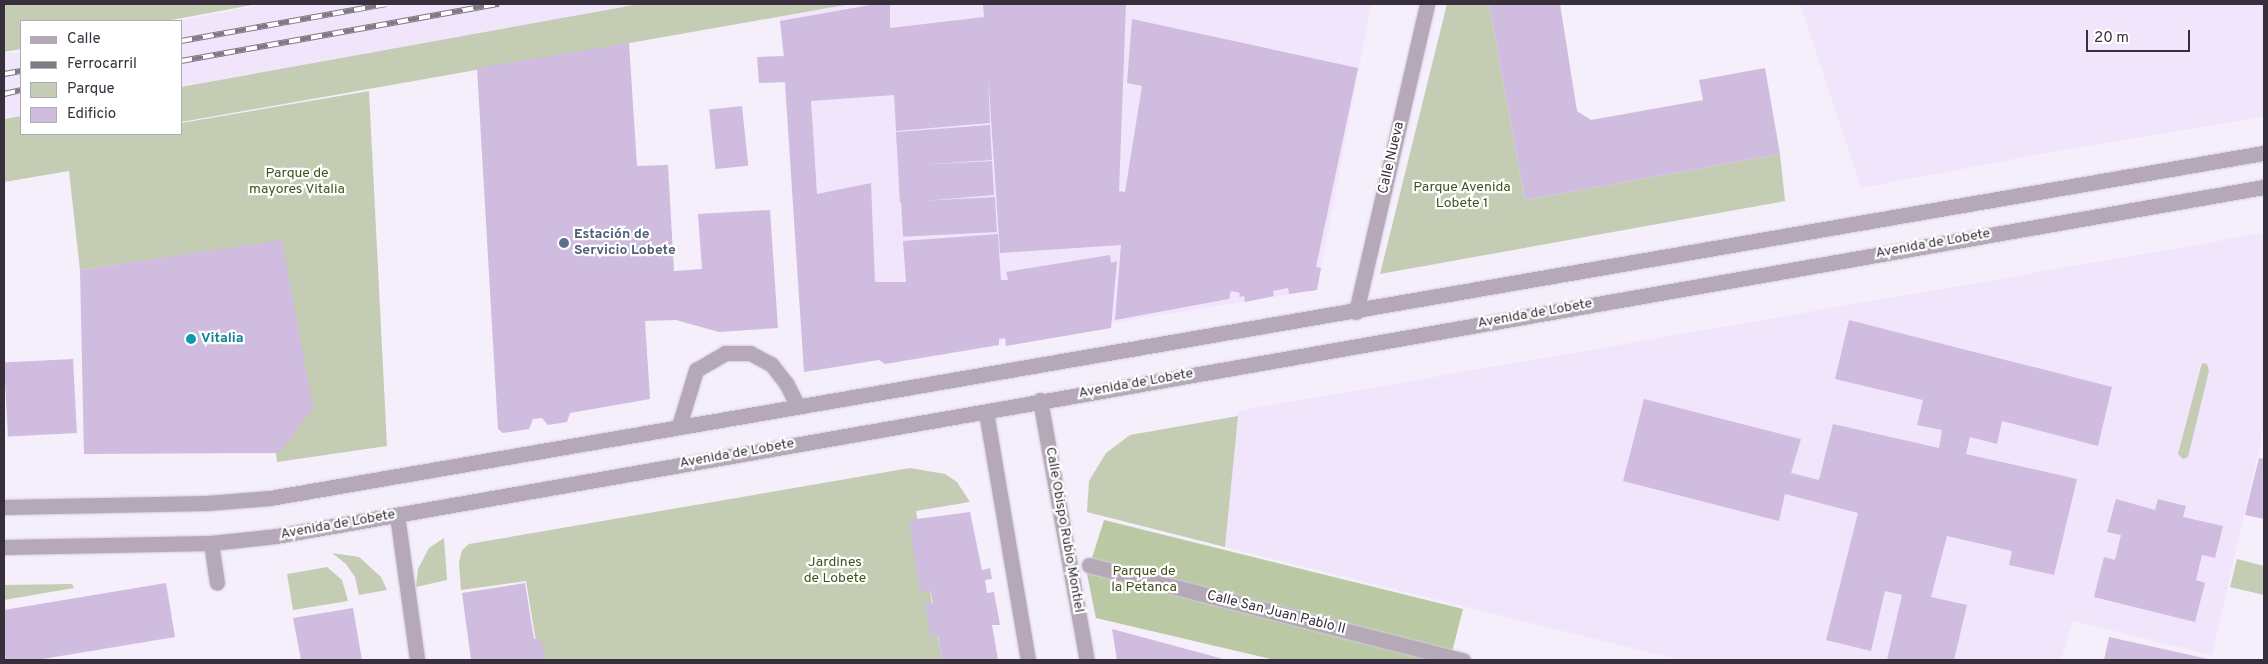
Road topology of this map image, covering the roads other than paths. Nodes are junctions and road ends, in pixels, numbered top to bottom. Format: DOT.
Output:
graph roads {
  1 [pos="1427,4"];
  2 [pos="2264,153"];
  3 [pos="2264,187"];
  4 [pos="1356,312"];
  5 [pos="1040,400"];
  6 [pos="796,405"];
  7 [pos="986,412"];
  8 [pos="679,426"];
  9 [pos="4,507"];
  10 [pos="396,515"];
  11 [pos="211,543"];
  12 [pos="4,547"];
  13 [pos="1090,565"];
  14 [pos="216,583"];
  15 [pos="417,660"];
  16 [pos="1028,660"];
  17 [pos="1087,660"];
  18 [pos="1463,660"];
  1 -- 4 [label="street, Calle Nueva"];
  2 -- 4 [label="street"];
  3 -- 5 [label="street, Avenida de Lobete"];
  4 -- 6 [label="street"];
  5 -- 7 [label="street, Avenida de Lobete"];
  5 -- 17 [label="street, Calle Obispo Rubio Montiel"];
  6 -- 8 [label="street"];
  6 -- 8 [label="street"];
  7 -- 10 [label="street, Avenida de Lobete"];
  7 -- 16 [label="street"];
  8 -- 9 [label="street"];
  10 -- 11 [label="street, Avenida de Lobete"];
  10 -- 15 [label="street"];
  11 -- 12 [label="street, Avenida de Lobete"];
  11 -- 14 [label="street"];
  13 -- 18 [label="street, Calle San Juan Pablo II"];
}
